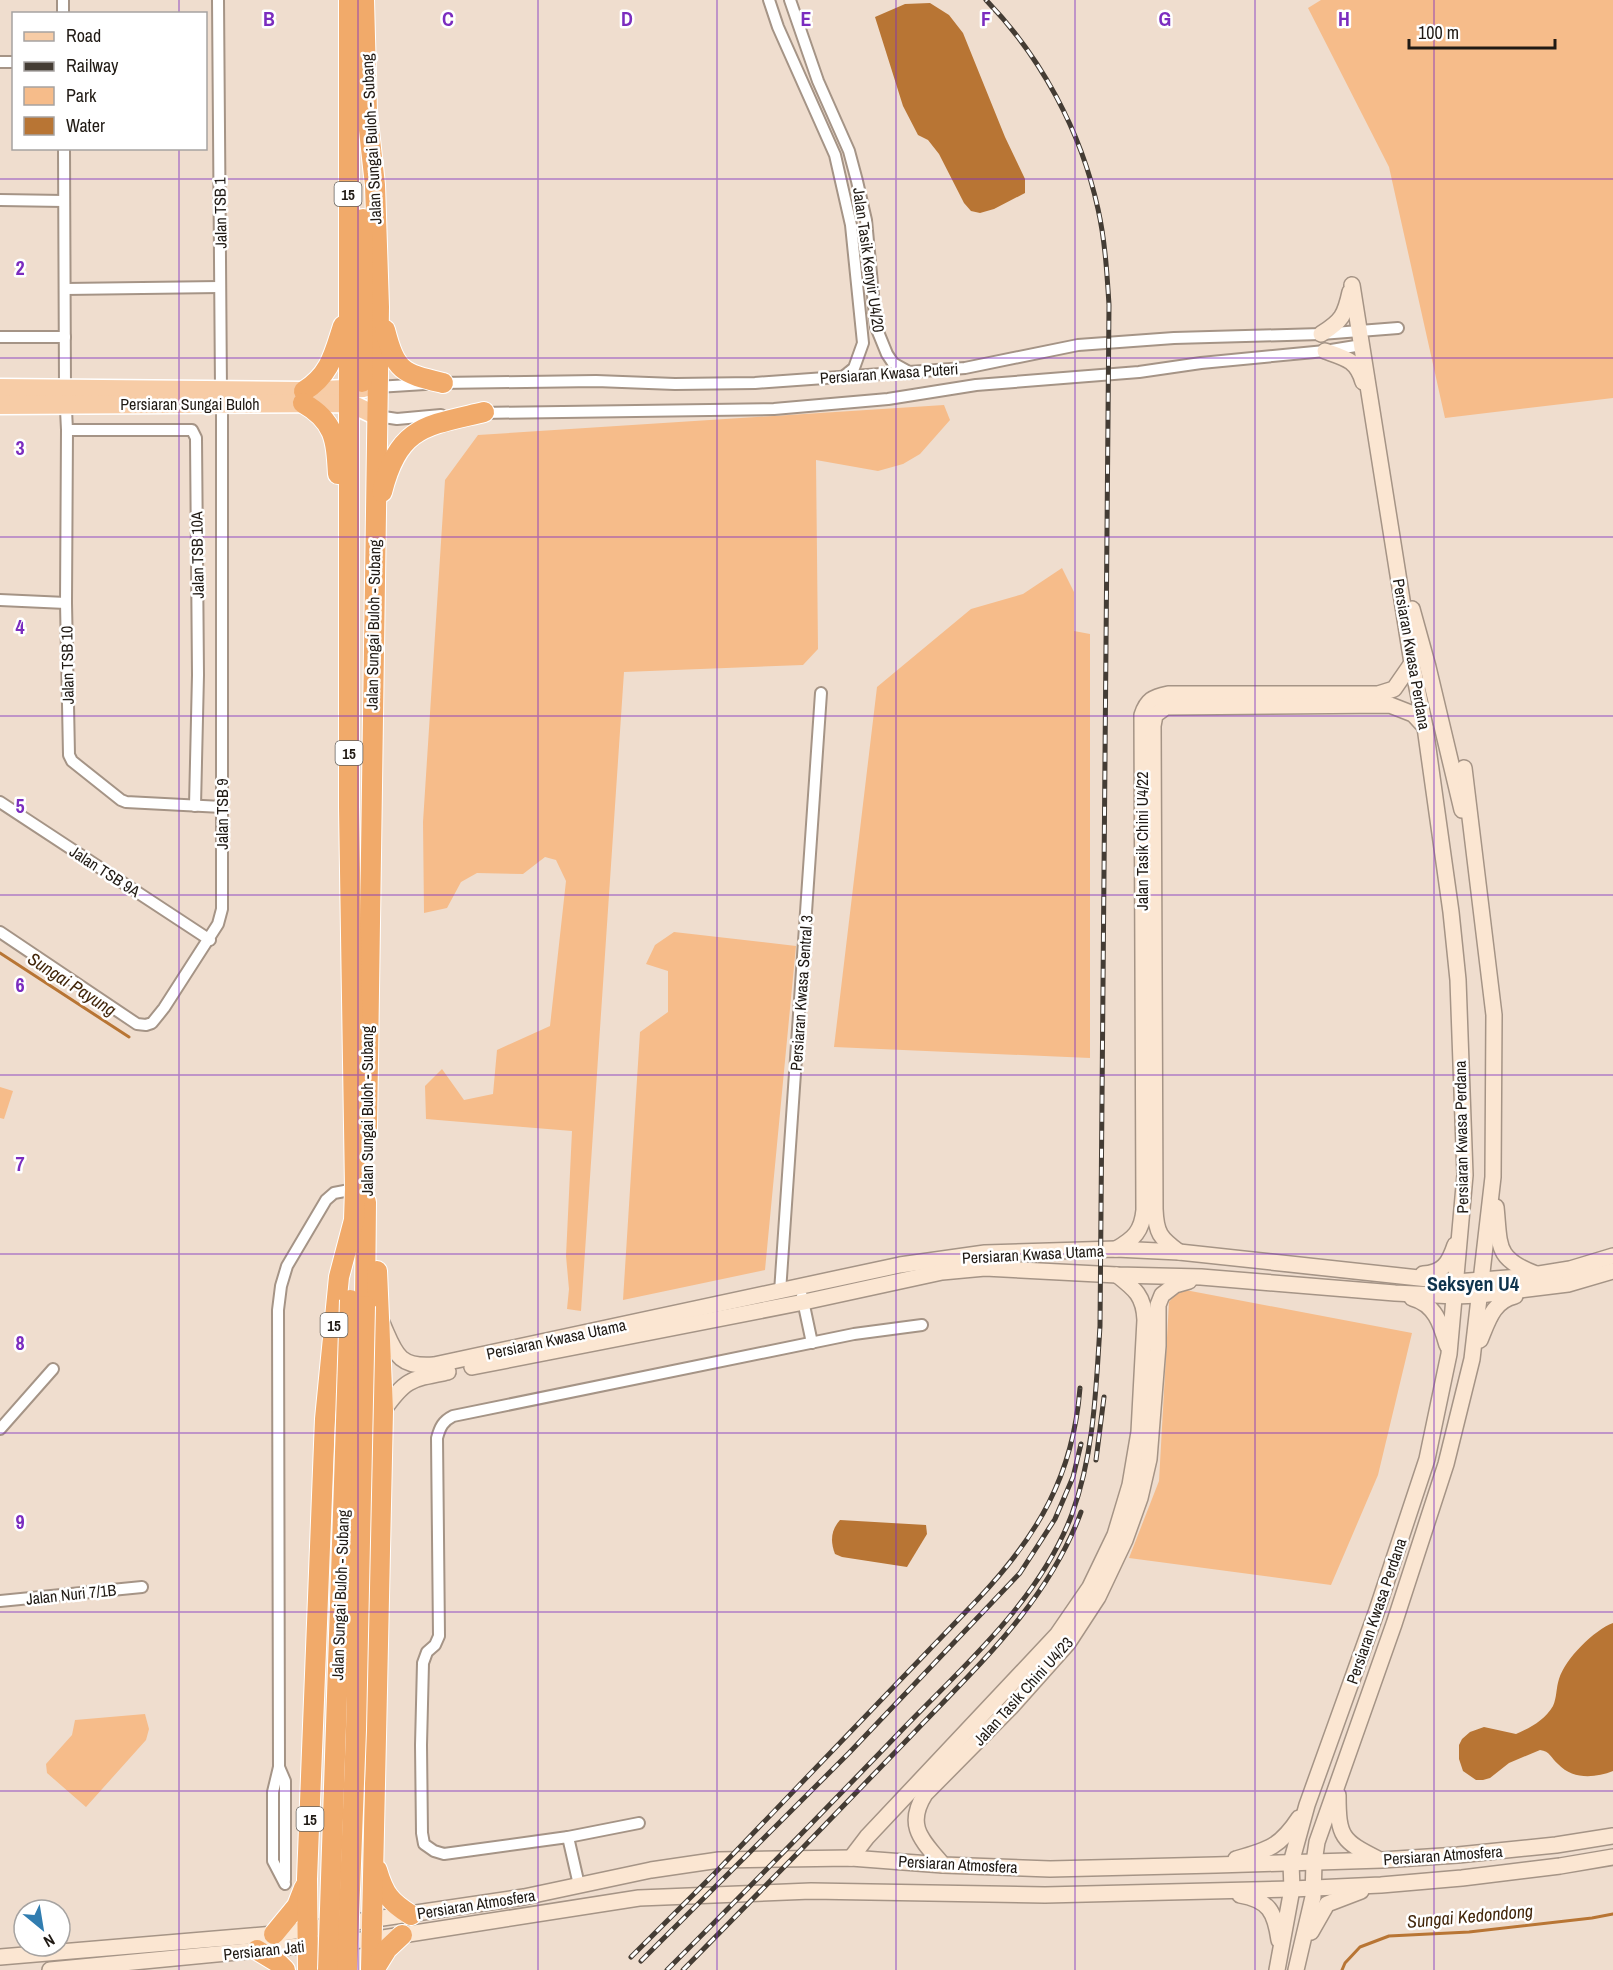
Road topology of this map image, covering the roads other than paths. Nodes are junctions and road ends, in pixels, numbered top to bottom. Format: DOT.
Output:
graph roads {
  1 [pos="218,0"];
  2 [pos="349,0"];
  3 [pos="364,0"];
  4 [pos="769,0"];
  5 [pos="790,0"];
  6 [pos="367,112"];
  7 [pos="64,150"];
  8 [pos="0,200"];
  9 [pos="64,201"];
  10 [pos="220,287"];
  11 [pos="65,289"];
  12 [pos="379,307"];
  13 [pos="348,308"];
  14 [pos="1398,328"];
  15 [pos="1321,334"];
  16 [pos="0,337"];
  17 [pos="65,337"];
  18 [pos="1360,338"];
  19 [pos="1325,351"];
  20 [pos="912,373"];
  21 [pos="843,377"];
  22 [pos="443,383"];
  23 [pos="0,388"];
  24 [pos="66,397"];
  25 [pos="221,397"];
  26 [pos="303,397"];
  27 [pos="364,399"];
  28 [pos="0,405"];
  29 [pos="1372,410"];
  30 [pos="484,412"];
  31 [pos="68,430"];
  32 [pos="375,523"];
  33 [pos="1394,545"];
  34 [pos="0,600"];
  35 [pos="66,603"];
  36 [pos="350,613"];
  37 [pos="1412,663"];
  38 [pos="820,693"];
  39 [pos="1151,709"];
  40 [pos="1425,728"];
  41 [pos="1464,768"];
  42 [pos="0,802"];
  43 [pos="195,806"];
  44 [pos="222,807"];
  45 [pos="1474,848"];
  46 [pos="351,893"];
  47 [pos="0,932"];
  48 [pos="210,940"];
  49 [pos="1493,1177"];
  50 [pos="355,1189"];
  51 [pos="354,1220"];
  52 [pos="1462,1227"];
  53 [pos="1116,1250"];
  54 [pos="1179,1252"];
  55 [pos="1613,1256"];
  56 [pos="1613,1270"];
  57 [pos="1117,1275"];
  58 [pos="1536,1275"];
  59 [pos="1399,1276"];
  60 [pos="1201,1277"];
  61 [pos="1568,1284"];
  62 [pos="1480,1288"];
  63 [pos="1456,1289"];
  64 [pos="780,1292"];
  65 [pos="1395,1293"];
  66 [pos="802,1295"];
  67 [pos="365,1308"];
  68 [pos="922,1325"];
  69 [pos="812,1343"];
  70 [pos="1449,1354"];
  71 [pos="1472,1359"];
  72 [pos="53,1369"];
  73 [pos="383,1411"];
  74 [pos="0,1429"];
  75 [pos="142,1587"];
  76 [pos="0,1601"];
  77 [pos="279,1767"];
  78 [pos="1337,1783"];
  79 [pos="1307,1805"];
  80 [pos="639,1823"];
  81 [pos="1613,1836"];
  82 [pos="568,1837"];
  83 [pos="372,1853"];
  84 [pos="1613,1857"];
  85 [pos="308,1858"];
  86 [pos="851,1858"];
  87 [pos="1382,1860"];
  88 [pos="1314,1862"];
  89 [pos="1291,1863"];
  90 [pos="944,1865"];
  91 [pos="1216,1865"];
  92 [pos="307,1880"];
  93 [pos="372,1880"];
  94 [pos="579,1885"];
  95 [pos="1382,1885"];
  96 [pos="1313,1888"];
  97 [pos="1292,1889"];
  98 [pos="1217,1892"];
  99 [pos="411,1915"];
  100 [pos="371,1929"];
  101 [pos="274,1934"];
  102 [pos="402,1935"];
  103 [pos="308,1937"];
  104 [pos="257,1950"];
  105 [pos="1281,1954"];
  106 [pos="0,1957"];
  107 [pos="1298,1963"];
  108 [pos="50,1970"];
  109 [pos="285,1970"];
  110 [pos="308,1970"];
  111 [pos="328,1970"];
  112 [pos="347,1970"];
  113 [pos="373,1970"];
  114 [pos="1277,1970"];
  1 -- 10 [label="street, Jalan TSB 1"];
  2 -- 13 [label="highway, Jalan Sungai Buloh - Subang / 15"];
  3 -- 6 [label="highway, Jalan Sungai Buloh - Subang / 15"];
  4 -- 21 [label="street, Jalan Tasik Kenyir U4/20"];
  5 -- 20 [label="street, Jalan Tasik Kenyir U4/20"];
  6 -- 12 [label="highway, Jalan Sungai Buloh - Subang / 15"];
  6 -- 27 [label="highway"];
  7 -- 9 [label="street, Jalan TSB 10"];
  8 -- 9 [label="street"];
  9 -- 11 [label="street, Jalan TSB 10"];
  10 -- 11 [label="street"];
  10 -- 25 [label="street, Jalan TSB 1"];
  11 -- 17 [label="street, Jalan TSB 10"];
  12 -- 22 [label="highway"];
  12 -- 27 [label="highway, Jalan Sungai Buloh - Subang / 15"];
  13 -- 26 [label="highway"];
  13 -- 27 [label="highway, Jalan Sungai Buloh - Subang / 15"];
  14 -- 18 [label="street, Persiaran Kwasa Puteri"];
  15 -- 18 [label="street, Persiaran Kwasa Puteri"];
  15 -- 18 [label="main road, Persiaran Kwasa Perdana"];
  15 -- 20 [label="street, Persiaran Kwasa Puteri"];
  16 -- 17 [label="street"];
  17 -- 24 [label="street, Jalan TSB 10"];
  18 -- 19 [label="street, Persiaran Kwasa Puteri"];
  18 -- 29 [label="main road, Persiaran Kwasa Perdana"];
  19 -- 29 [label="main road"];
  19 -- 30 [label="street, Persiaran Kwasa Puteri"];
  20 -- 21 [label="street, Persiaran Kwasa Puteri"];
  21 -- 22 [label="street, Persiaran Kwasa Puteri"];
  22 -- 27 [label="street, Persiaran Kwasa Puteri"];
  23 -- 24 [label="main road, Persiaran Sungai Buloh"];
  24 -- 25 [label="main road, Persiaran Sungai Buloh"];
  24 -- 28 [label="main road, Persiaran Sungai Buloh"];
  24 -- 31 [label="street, Jalan TSB 10"];
  25 -- 26 [label="main road, Persiaran Sungai Buloh"];
  25 -- 44 [label="street, Jalan TSB 9"];
  26 -- 27 [label="main road, Persiaran Sungai Buloh"];
  26 -- 36 [label="highway"];
  27 -- 30 [label="street, Persiaran Kwasa Puteri"];
  27 -- 32 [label="highway, Jalan Sungai Buloh - Subang / 15"];
  27 -- 36 [label="highway, Jalan Sungai Buloh - Subang / 15"];
  27 -- 46 [label="highway"];
  29 -- 33 [label="main road, Persiaran Kwasa Perdana"];
  30 -- 32 [label="highway"];
  31 -- 35 [label="street, Jalan TSB 10"];
  31 -- 43 [label="street, Jalan TSB 10A"];
  32 -- 67 [label="highway, Jalan Sungai Buloh - Subang / 15"];
  33 -- 37 [label="main road, Persiaran Kwasa Perdana"];
  33 -- 45 [label="main road"];
  34 -- 35 [label="street"];
  35 -- 43 [label="street, Jalan TSB 10"];
  36 -- 46 [label="highway, Jalan Sungai Buloh - Subang / 15"];
  37 -- 39 [label="main road"];
  37 -- 40 [label="main road, Persiaran Kwasa Perdana"];
  38 -- 64 [label="street, Persiaran Kwasa Sentral 3"];
  39 -- 40 [label="main road"];
  39 -- 53 [label="main road, Jalan Tasik Chini U4/22"];
  39 -- 54 [label="main road, Jalan Tasik Chini U4/22"];
  40 -- 52 [label="main road, Persiaran Kwasa Perdana"];
  41 -- 45 [label="main road, Persiaran Kwasa Perdana"];
  42 -- 48 [label="street, Jalan TSB 9A"];
  43 -- 44 [label="street, Jalan TSB 10"];
  44 -- 48 [label="street, Jalan TSB 9"];
  45 -- 49 [label="main road, Persiaran Kwasa Perdana"];
  46 -- 50 [label="highway, Jalan Sungai Buloh - Subang / 15"];
  47 -- 48 [label="street, Jalan TSB 9"];
  49 -- 58 [label="main road"];
  49 -- 62 [label="main road, Persiaran Kwasa Perdana"];
  50 -- 51 [label="highway, Jalan Sungai Buloh - Subang / 15"];
  50 -- 77 [label="street"];
  51 -- 67 [label="highway, Jalan Sungai Buloh - Subang"];
  51 -- 85 [label="highway, Jalan Sungai Buloh - Subang / 15"];
  52 -- 59 [label="main road"];
  52 -- 63 [label="main road, Persiaran Kwasa Perdana"];
  53 -- 54 [label="main road, Persiaran Kwasa Utama"];
  53 -- 66 [label="main road, Persiaran Kwasa Utama"];
  54 -- 59 [label="main road, Persiaran Kwasa Utama"];
  55 -- 58 [label="main road, Persiaran Kwasa Utama"];
  56 -- 61 [label="main road, Persiaran Kwasa Utama"];
  57 -- 60 [label="main road, Persiaran Kwasa Utama"];
  57 -- 66 [label="main road, Persiaran Kwasa Utama"];
  57 -- 86 [label="main road, Jalan Tasik Chini U4/23"];
  58 -- 62 [label="main road, Persiaran Kwasa Utama"];
  59 -- 63 [label="main road, Persiaran Kwasa Utama"];
  60 -- 65 [label="main road, Persiaran Kwasa Utama"];
  60 -- 90 [label="main road, Jalan Tasik Chini U4/23"];
  61 -- 62 [label="main road, Persiaran Kwasa Utama"];
  61 -- 71 [label="main road"];
  62 -- 63 [label="main road, Persiaran Kwasa Utama"];
  62 -- 71 [label="main road, Persiaran Kwasa Perdana"];
  63 -- 65 [label="main road, Persiaran Kwasa Utama"];
  63 -- 70 [label="main road, Persiaran Kwasa Perdana"];
  64 -- 66 [label="main road, Persiaran Kwasa Utama"];
  64 -- 67 [label="main road, Persiaran Kwasa Utama"];
  65 -- 70 [label="main road"];
  66 -- 69 [label="street"];
  66 -- 73 [label="main road, Persiaran Kwasa Utama"];
  67 -- 73 [label="highway, Jalan Sungai Buloh - Subang"];
  67 -- 111 [label="highway, Jalan Sungai Buloh - Subang, bridge"];
  67 -- 112 [label="highway, Jalan Sungai Buloh - Subang, bridge"];
  68 -- 69 [label="street"];
  69 -- 82 [label="street"];
  70 -- 79 [label="main road, Persiaran Kwasa Perdana"];
  71 -- 78 [label="main road, Persiaran Kwasa Perdana"];
  72 -- 74 [label="street"];
  73 -- 83 [label="highway, Jalan Sungai Buloh - Subang"];
  75 -- 76 [label="street, Jalan Nuri 7/1B"];
  77 -- 77 [label="street"];
  78 -- 87 [label="main road"];
  78 -- 88 [label="main road, Persiaran Kwasa Perdana"];
  79 -- 89 [label="main road, Persiaran Kwasa Perdana"];
  79 -- 91 [label="main road"];
  80 -- 82 [label="street"];
  81 -- 87 [label="main road, Persiaran Atmosfera"];
  82 -- 94 [label="street"];
  83 -- 93 [label="highway, Jalan Sungai Buloh - Subang"];
  83 -- 99 [label="highway"];
  84 -- 95 [label="main road, Persiaran Atmosfera"];
  85 -- 92 [label="highway, Jalan Sungai Buloh - Subang / 15"];
  85 -- 93 [label="highway"];
  86 -- 90 [label="main road, Persiaran Atmosfera"];
  86 -- 94 [label="main road, Persiaran Atmosfera"];
  87 -- 88 [label="main road, Persiaran Atmosfera"];
  88 -- 89 [label="main road, Persiaran Atmosfera"];
  88 -- 96 [label="main road, Persiaran Kwasa Perdana"];
  89 -- 91 [label="main road, Persiaran Atmosfera"];
  89 -- 97 [label="main road, Persiaran Kwasa Perdana"];
  90 -- 91 [label="main road, Persiaran Atmosfera"];
  92 -- 101 [label="highway, Jalan Sungai Buloh - Subang / 15"];
  92 -- 103 [label="highway, Jalan Sungai Buloh - Subang / 15"];
  93 -- 100 [label="highway, Jalan Sungai Buloh - Subang"];
  94 -- 99 [label="main road, Persiaran Atmosfera"];
  95 -- 96 [label="main road, Persiaran Atmosfera"];
  95 -- 107 [label="main road"];
  96 -- 97 [label="main road, Persiaran Atmosfera"];
  96 -- 107 [label="main road, Persiaran Kwasa Perdana"];
  97 -- 98 [label="main road, Persiaran Atmosfera"];
  97 -- 105 [label="main road, Persiaran Kwasa Perdana"];
  98 -- 102 [label="main road, Persiaran Atmosfera"];
  98 -- 105 [label="main road"];
  99 -- 100 [label="main road, Persiaran Atmosfera"];
  100 -- 102 [label="main road, Persiaran Atmosfera"];
  100 -- 103 [label="main road, Persiaran Atmosfera"];
  100 -- 113 [label="highway, Jalan Sungai Buloh - Subang"];
  101 -- 103 [label="main road, Persiaran Jati"];
  101 -- 106 [label="main road, Persiaran Jati"];
  102 -- 113 [label="highway"];
  103 -- 104 [label="main road, Persiaran Jati"];
  103 -- 110 [label="highway, Jalan Sungai Buloh - Subang / 15"];
  104 -- 108 [label="main road, Persiaran Jati"];
  104 -- 109 [label="highway"];
  105 -- 114 [label="main road, Persiaran Kwasa Perdana"];
}
